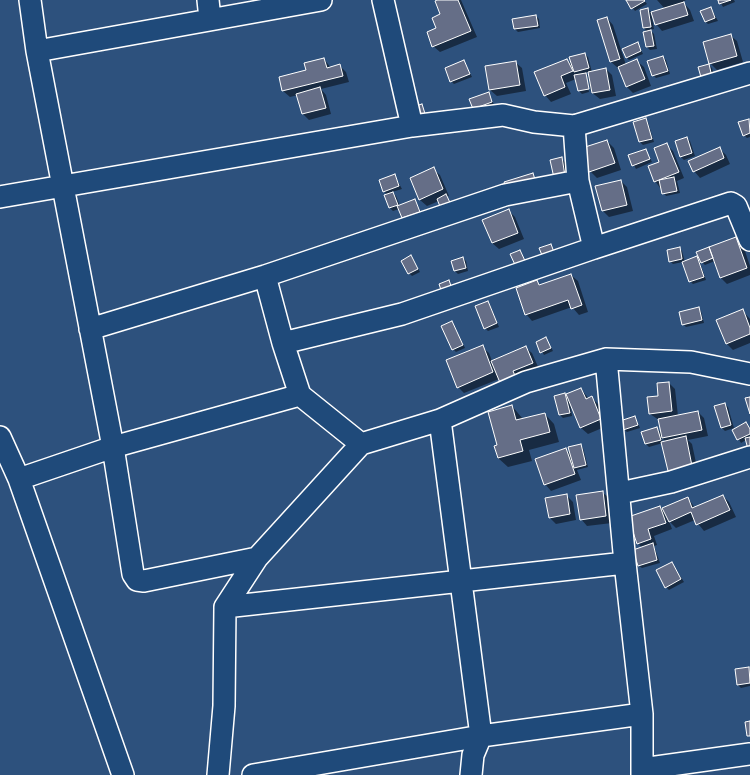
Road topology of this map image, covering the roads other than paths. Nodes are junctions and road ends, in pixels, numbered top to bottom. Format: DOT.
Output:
graph roads {
  1 [pos="30,0"];
  2 [pos="321,0"];
  3 [pos="384,0"];
  4 [pos="209,9"];
  5 [pos="37,51"];
  6 [pos="750,72"];
  7 [pos="412,126"];
  8 [pos="574,126"];
  9 [pos="578,181"];
  10 [pos="64,187"];
  11 [pos="0,197"];
  12 [pos="750,240"];
  13 [pos="594,248"];
  14 [pos="265,276"];
  15 [pos="90,329"];
  16 [pos="283,343"];
  17 [pos="606,359"];
  18 [pos="750,374"];
  19 [pos="300,395"];
  20 [pos="440,420"];
  21 [pos="0,437"];
  22 [pos="361,444"];
  23 [pos="113,447"];
  24 [pos="750,457"];
  25 [pos="19,480"];
  26 [pos="620,493"];
  27 [pos="257,558"];
  28 [pos="625,563"];
  29 [pos="462,581"];
  30 [pos="225,607"];
  31 [pos="642,714"];
  32 [pos="481,736"];
  33 [pos="750,754"];
  34 [pos="642,772"];
  35 [pos="123,775"];
  36 [pos="218,775"];
  37 [pos="253,775"];
  38 [pos="471,775"];
  1 -- 5 [label="street"];
  2 -- 4 [label="street"];
  3 -- 7 [label="street"];
  4 -- 5 [label="street"];
  5 -- 10 [label="street"];
  6 -- 8 [label="street"];
  7 -- 8 [label="street"];
  7 -- 10 [label="street"];
  8 -- 9 [label="street"];
  9 -- 13 [label="street"];
  9 -- 14 [label="street"];
  10 -- 11 [label="street"];
  10 -- 15 [label="street"];
  12 -- 13 [label="street"];
  13 -- 16 [label="street"];
  14 -- 15 [label="street"];
  14 -- 16 [label="street"];
  15 -- 23 [label="street"];
  16 -- 19 [label="street"];
  17 -- 18 [label="street"];
  17 -- 20 [label="street"];
  17 -- 26 [label="street"];
  19 -- 22 [label="street"];
  19 -- 23 [label="street"];
  20 -- 22 [label="street"];
  20 -- 29 [label="street"];
  21 -- 25 [label="street"];
  22 -- 27 [label="street"];
  23 -- 25 [label="street"];
  23 -- 27 [label="street"];
  24 -- 26 [label="street"];
  25 -- 35 [label="street"];
  26 -- 28 [label="street"];
  27 -- 30 [label="street"];
  28 -- 29 [label="street"];
  28 -- 31 [label="street"];
  29 -- 30 [label="street"];
  29 -- 32 [label="street"];
  30 -- 36 [label="street"];
  31 -- 32 [label="street"];
  31 -- 34 [label="street"];
  32 -- 37 [label="street"];
  32 -- 38 [label="street"];
  33 -- 34 [label="street"];
}
